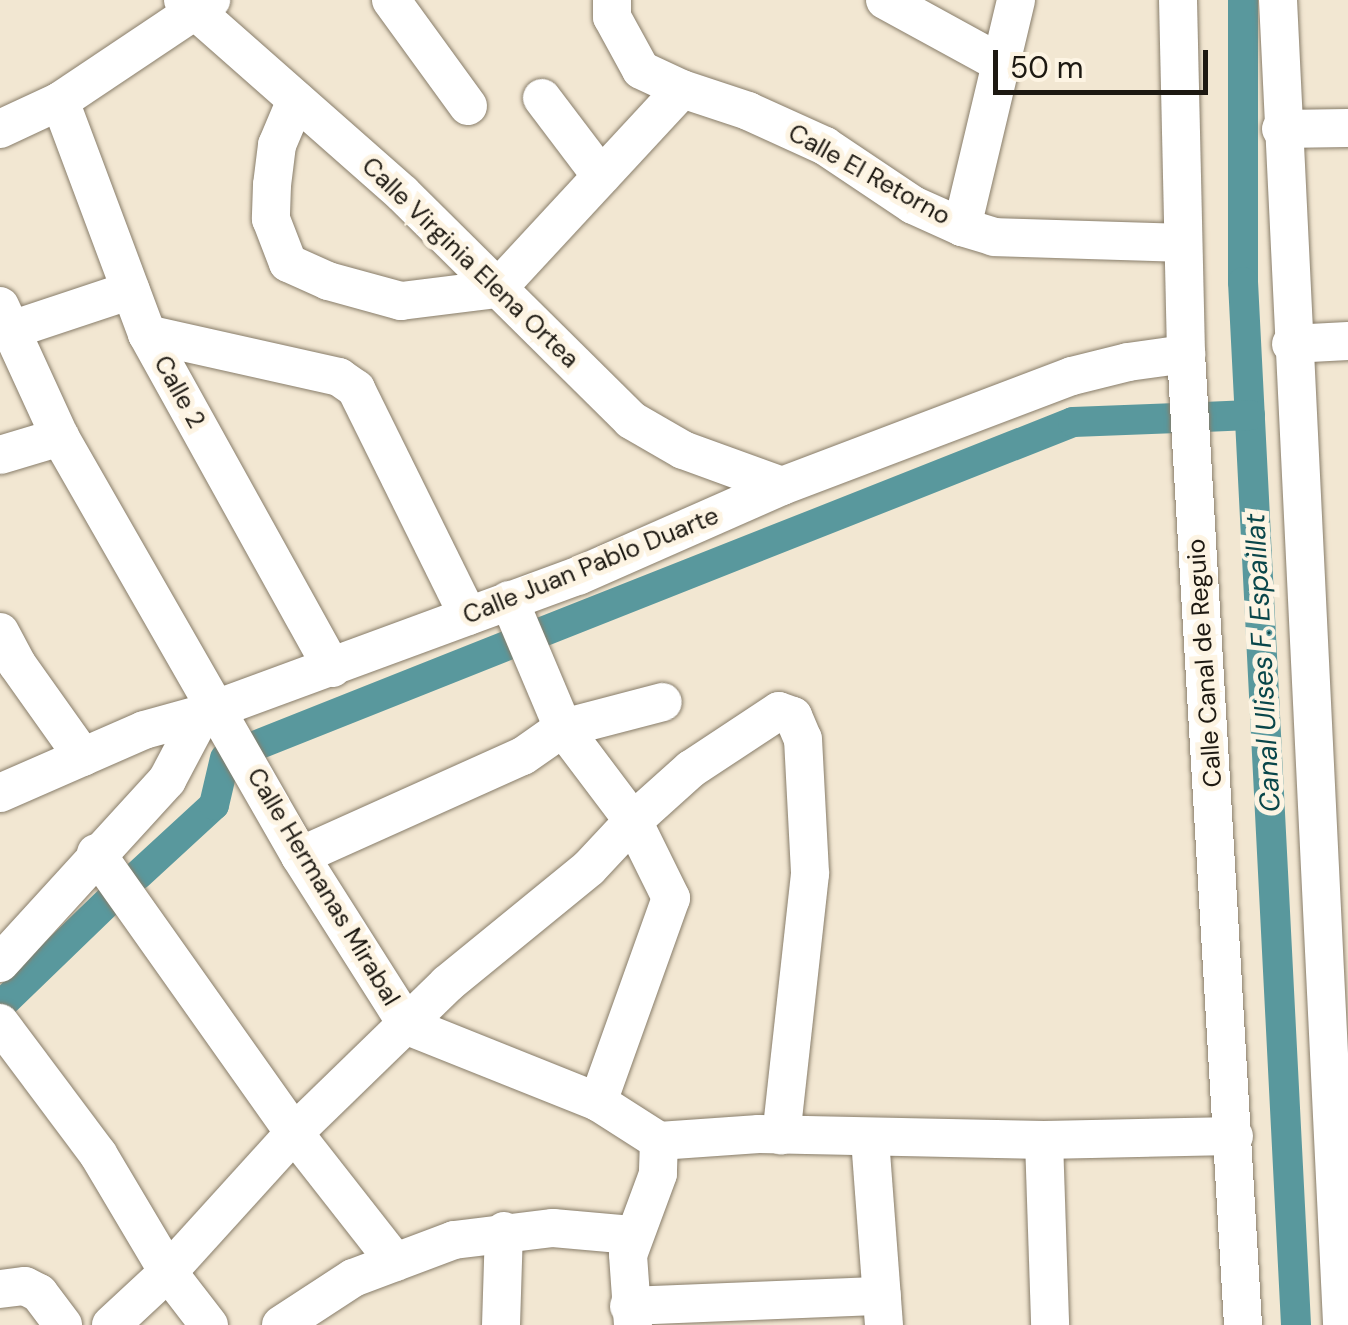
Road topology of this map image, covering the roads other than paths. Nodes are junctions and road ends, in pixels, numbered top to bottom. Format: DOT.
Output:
graph roads {
  1 [pos="391,0"];
  2 [pos="612,0"];
  3 [pos="885,0"];
  4 [pos="1016,0"];
  5 [pos="1178,0"];
  6 [pos="1278,0"];
  7 [pos="197,4"];
  8 [pos="1002,64"];
  9 [pos="682,89"];
  10 [pos="542,98"];
  11 [pos="60,100"];
  12 [pos="296,100"];
  13 [pos="468,106"];
  14 [pos="1348,128"];
  15 [pos="0,129"];
  16 [pos="1281,129"];
  17 [pos="601,176"];
  18 [pos="962,227"];
  19 [pos="1183,243"];
  20 [pos="497,288"];
  21 [pos="131,290"];
  22 [pos="5,318"];
  23 [pos="147,334"];
  24 [pos="1348,341"];
  25 [pos="1292,344"];
  26 [pos="1186,354"];
  27 [pos="60,436"];
  28 [pos="0,455"];
  29 [pos="782,486"];
  30 [pos="509,600"];
  31 [pos="468,616"];
  32 [pos="0,632"];
  33 [pos="332,668"];
  34 [pos="663,702"];
  35 [pos="209,711"];
  36 [pos="563,728"];
  37 [pos="83,757"];
  38 [pos="0,793"];
  39 [pos="633,821"];
  40 [pos="96,853"];
  41 [pos="300,856"];
  42 [pos="0,963"];
  43 [pos="0,1022"];
  44 [pos="408,1026"];
  45 [pos="598,1102"];
  46 [pos="294,1132"];
  47 [pos="781,1136"];
  48 [pos="1234,1136"];
  49 [pos="870,1139"];
  50 [pos="1044,1140"];
  51 [pos="659,1141"];
  52 [pos="504,1231"];
  53 [pos="632,1235"];
  54 [pos="395,1262"];
  55 [pos="168,1272"];
  56 [pos="2,1285"];
  57 [pos="883,1311"];
  58 [pos="631,1316"];
  59 [pos="63,1325"];
  60 [pos="112,1325"];
  61 [pos="208,1325"];
  62 [pos="281,1325"];
  63 [pos="501,1325"];
  64 [pos="1050,1325"];
  65 [pos="1243,1325"];
  66 [pos="1342,1325"];
  1 -- 13 [label="street"];
  2 -- 9 [label="street, Calle El Retorno"];
  3 -- 8 [label="street"];
  4 -- 8 [label="street"];
  5 -- 19 [label="street, Calle Canal de Reguio"];
  6 -- 16 [label="street"];
  7 -- 11 [label="street"];
  7 -- 12 [label="street, Calle Virginia Elena Ortea"];
  8 -- 18 [label="street"];
  9 -- 17 [label="street"];
  9 -- 18 [label="street, Calle El Retorno"];
  10 -- 17 [label="street"];
  11 -- 15 [label="street"];
  11 -- 21 [label="street, Calle 2"];
  12 -- 20 [label="street, Calle Virginia Elena Ortea"];
  12 -- 20 [label="street"];
  14 -- 16 [label="street"];
  16 -- 25 [label="street"];
  17 -- 20 [label="street"];
  18 -- 19 [label="street, Calle El Retorno"];
  19 -- 26 [label="street, Calle Canal de Reguio"];
  20 -- 29 [label="street, Calle Virginia Elena Ortea"];
  21 -- 22 [label="street"];
  21 -- 23 [label="street, Calle 2"];
  22 -- 27 [label="street, Calle Hermanas Mirabal"];
  23 -- 31 [label="street"];
  23 -- 33 [label="street, Calle 2"];
  24 -- 25 [label="street"];
  25 -- 66 [label="street"];
  26 -- 29 [label="street, Calle Juan Pablo Duarte"];
  26 -- 48 [label="street, Calle Canal de Reguio"];
  27 -- 28 [label="street"];
  27 -- 35 [label="street, Calle Hermanas Mirabal"];
  29 -- 30 [label="street, Calle Juan Pablo Duarte"];
  30 -- 31 [label="street, Calle Juan Pablo Duarte"];
  30 -- 36 [label="street"];
  31 -- 33 [label="street, Calle Juan Pablo Duarte"];
  32 -- 37 [label="street"];
  33 -- 35 [label="street, Calle Juan Pablo Duarte"];
  34 -- 36 [label="street"];
  35 -- 37 [label="street, Calle Juan Pablo Duarte"];
  35 -- 40 [label="street"];
  35 -- 41 [label="street, Calle Hermanas Mirabal"];
  36 -- 39 [label="street"];
  36 -- 41 [label="street"];
  37 -- 38 [label="street, Calle Juan Pablo Duarte"];
  39 -- 44 [label="street"];
  39 -- 45 [label="street"];
  39 -- 47 [label="street"];
  40 -- 42 [label="street"];
  40 -- 46 [label="street"];
  41 -- 44 [label="street, Calle Hermanas Mirabal"];
  43 -- 55 [label="street"];
  44 -- 45 [label="street, Calle Hermanas Mirabal"];
  44 -- 46 [label="street"];
  45 -- 51 [label="street, Calle Hermanas Mirabal"];
  46 -- 54 [label="street"];
  46 -- 55 [label="street"];
  47 -- 49 [label="street"];
  47 -- 51 [label="street"];
  48 -- 50 [label="street"];
  48 -- 65 [label="street, Calle Canal de Reguio"];
  49 -- 50 [label="street"];
  49 -- 57 [label="street"];
  50 -- 64 [label="street"];
  51 -- 53 [label="street"];
  52 -- 53 [label="street"];
  52 -- 54 [label="street"];
  52 -- 63 [label="street"];
  53 -- 58 [label="street"];
  54 -- 62 [label="street"];
  55 -- 60 [label="street"];
  55 -- 61 [label="street"];
  56 -- 59 [label="street"];
  57 -- 58 [label="street"];
}
